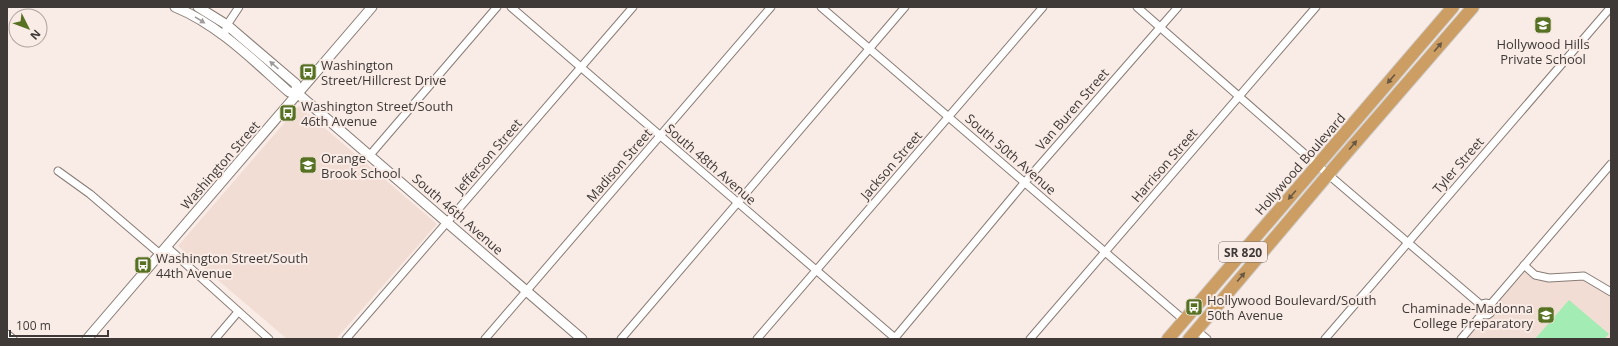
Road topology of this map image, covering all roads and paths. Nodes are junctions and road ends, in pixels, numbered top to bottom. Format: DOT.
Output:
graph roads {
  1 [pos="175,7"];
  2 [pos="198,7"];
  3 [pos="239,7"];
  4 [pos="372,7"];
  5 [pos="497,7"];
  6 [pos="511,7"];
  7 [pos="633,7"];
  8 [pos="771,7"];
  9 [pos="821,7"];
  10 [pos="905,7"];
  11 [pos="1043,7"];
  12 [pos="1137,7"];
  13 [pos="1178,7"];
  14 [pos="1316,7"];
  15 [pos="1453,7"];
  16 [pos="1473,7"];
  17 [pos="1611,7"];
  18 [pos="227,25"];
  19 [pos="1160,28"];
  20 [pos="224,36"];
  21 [pos="869,49"];
  22 [pos="581,67"];
  23 [pos="297,93"];
  24 [pos="1239,97"];
  25 [pos="949,117"];
  26 [pos="660,136"];
  27 [pos="370,155"];
  28 [pos="1611,164"];
  29 [pos="1323,170"];
  30 [pos="58,172"];
  31 [pos="1025,182"];
  32 [pos="737,203"];
  33 [pos="447,222"];
  34 [pos="1408,241"];
  35 [pos="163,250"];
  36 [pos="1106,252"];
  37 [pos="1524,266"];
  38 [pos="816,271"];
  39 [pos="1219,280"];
  40 [pos="526,291"];
  41 [pos="1611,292"];
  42 [pos="1481,305"];
  43 [pos="1490,305"];
  44 [pos="238,312"];
  45 [pos="1482,314"];
  46 [pos="1184,320"];
  47 [pos="7,334"];
  48 [pos="1193,335"];
  49 [pos="13,339"];
  50 [pos="87,339"];
  51 [pos="215,339"];
  52 [pos="269,339"];
  53 [pos="346,339"];
  54 [pos="485,339"];
  55 [pos="582,339"];
  56 [pos="621,339"];
  57 [pos="757,339"];
  58 [pos="895,339"];
  59 [pos="1030,339"];
  60 [pos="1168,339"];
  61 [pos="1180,339"];
  62 [pos="1207,339"];
  63 [pos="1325,339"];
  64 [pos="1461,339"];
  1 -- 20 [label="street, South 46th Avenue, one-way"];
  2 -- 18 [label="street, South 46th Avenue"];
  3 -- 18 [label="street"];
  4 -- 23 [label="street, Washington Street"];
  5 -- 27 [label="street"];
  6 -- 22 [label="street, South 48th Avenue"];
  7 -- 22 [label="street, Jefferson Street"];
  8 -- 26 [label="street, Madison Street"];
  9 -- 21 [label="street, South 50th Avenue"];
  10 -- 21 [label="street"];
  11 -- 25 [label="street, Jackson Street"];
  12 -- 19 [label="street"];
  13 -- 19 [label="street, Van Buren Street"];
  14 -- 24 [label="street, Harrison Street"];
  15 -- 29 [label="highway, Hollywood Boulevard / SR 820, one-way"];
  29 -- 16 [label="highway, Hollywood Boulevard / SR 820, one-way"];
  17 -- 34 [label="street, Tyler Street"];
  18 -- 20 [label="street"];
  23 -- 18 [label="street, South 46th Avenue, one-way"];
  19 -- 24 [label="street"];
  19 -- 31 [label="street, Van Buren Street"];
  20 -- 23 [label="street, South 46th Avenue"];
  21 -- 25 [label="street, South 50th Avenue"];
  21 -- 32 [label="street"];
  22 -- 26 [label="street, South 48th Avenue"];
  22 -- 33 [label="street, Jefferson Street"];
  23 -- 27 [label="street, South 46th Avenue"];
  23 -- 35 [label="street, Washington Street"];
  24 -- 29 [label="street"];
  24 -- 36 [label="street, Harrison Street"];
  25 -- 31 [label="street, South 50th Avenue"];
  25 -- 38 [label="street, Jackson Street"];
  26 -- 32 [label="street, South 48th Avenue"];
  26 -- 40 [label="street, Madison Street"];
  27 -- 33 [label="street, South 46th Avenue"];
  28 -- 37 [label="street"];
  29 -- 34 [label="street"];
  29 -- 39 [label="highway, Hollywood Boulevard / SR 820, one-way"];
  48 -- 29 [label="highway, Hollywood Boulevard / SR 820, one-way"];
  30 -- 35 [label="street"];
  31 -- 36 [label="street, South 50th Avenue"];
  31 -- 58 [label="street, Van Buren Street"];
  32 -- 38 [label="street, South 48th Avenue"];
  32 -- 56 [label="street"];
  33 -- 40 [label="street, South 46th Avenue"];
  33 -- 53 [label="street, Jefferson Street"];
  34 -- 42 [label="street"];
  34 -- 63 [label="street, Tyler Street"];
  35 -- 44 [label="street"];
  35 -- 50 [label="street, Washington Street"];
  36 -- 46 [label="street, South 50th Avenue"];
  36 -- 59 [label="street, Harrison Street"];
  37 -- 41 [label="street"];
  37 -- 43 [label="street"];
  38 -- 57 [label="street, Jackson Street"];
  38 -- 58 [label="street, South 48th Avenue"];
  39 -- 46 [label="highway, Hollywood Boulevard / SR 820"];
  39 -- 48 [label="highway"];
  40 -- 54 [label="street, Madison Street"];
  40 -- 55 [label="street, South 46th Avenue"];
  42 -- 43 [label="street"];
  42 -- 45 [label="street"];
  43 -- 45 [label="street"];
  44 -- 51 [label="street"];
  44 -- 52 [label="street"];
  45 -- 64 [label="street"];
  46 -- 60 [label="highway, Hollywood Boulevard / SR 820"];
  46 -- 61 [label="highway"];
  47 -- 49 [label="street"];
  48 -- 62 [label="street"];
}
